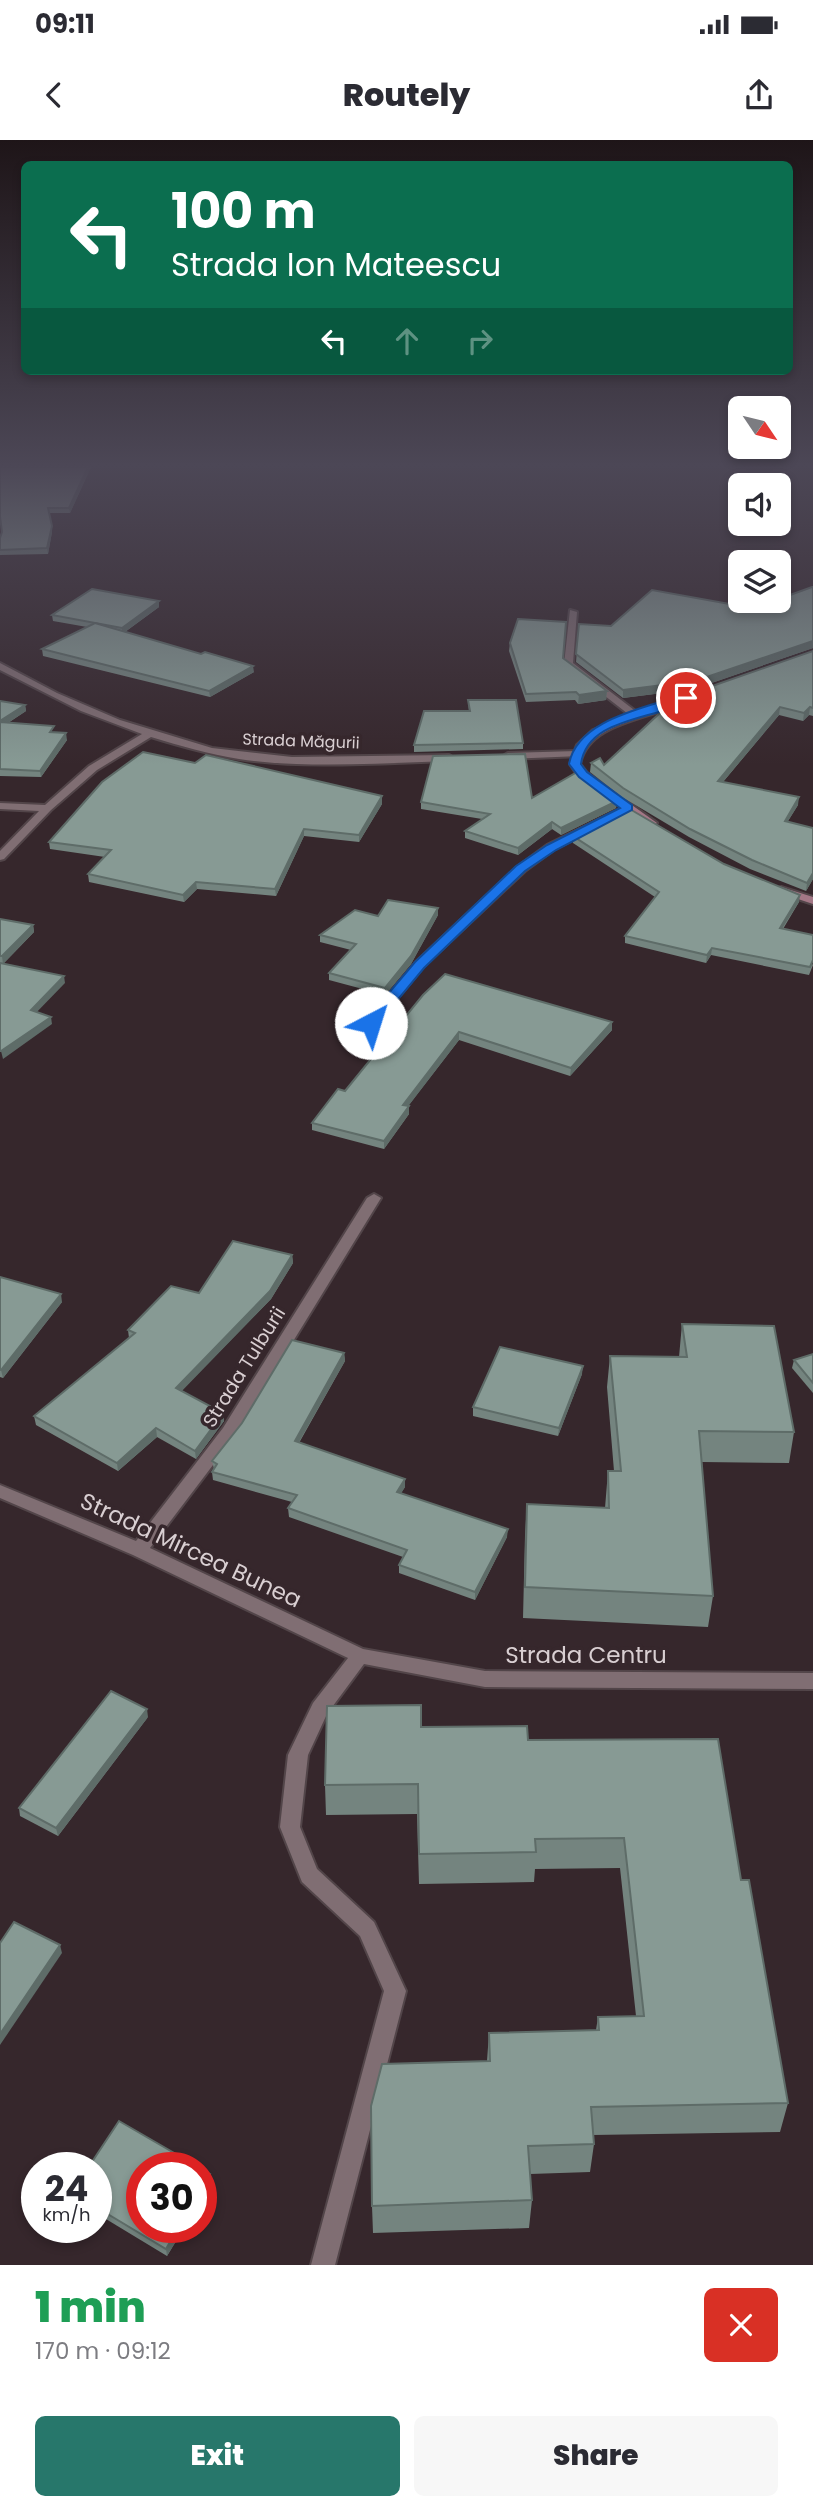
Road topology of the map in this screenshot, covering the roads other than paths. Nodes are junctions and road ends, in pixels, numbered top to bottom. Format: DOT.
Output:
graph roads {
  1 [pos="573,612"];
  2 [pos="0,666"];
  3 [pos="699,693"];
  4 [pos="635,715"];
  5 [pos="149,734"];
  6 [pos="577,754"];
  7 [pos="493,757"];
  8 [pos="457,758"];
  9 [pos="0,806"];
  10 [pos="47,808"];
  11 [pos="628,808"];
  12 [pos="662,829"];
  13 [pos="0,857"];
  14 [pos="773,887"];
  15 [pos="813,901"];
  16 [pos="371,1023"];
  17 [pos="374,1198"];
  18 [pos="0,1492"];
  19 [pos="139,1550"];
  20 [pos="360,1656"];
  21 [pos="813,1681"];
  22 [pos="323,2265"];
  1 -- 4 [label="street"];
  2 -- 5 [label="street, Strada Măgurii"];
  3 -- 4 [label="main road"];
  4 -- 6 [label="main road"];
  5 -- 8 [label="street, Strada Măgurii"];
  5 -- 10 [label="street"];
  6 -- 7 [label="street"];
  6 -- 11 [label="main road"];
  9 -- 10 [label="street"];
  10 -- 13 [label="street"];
  11 -- 12 [label="main road"];
  11 -- 16 [label="street"];
  14 -- 15 [label="main road"];
  17 -- 19 [label="street, Strada Tulburii"];
  18 -- 19 [label="street, Strada Mircea Bunea"];
  19 -- 20 [label="street, Strada Mircea Bunea"];
  20 -- 21 [label="street, Strada Centru"];
  20 -- 22 [label="street"];
}
